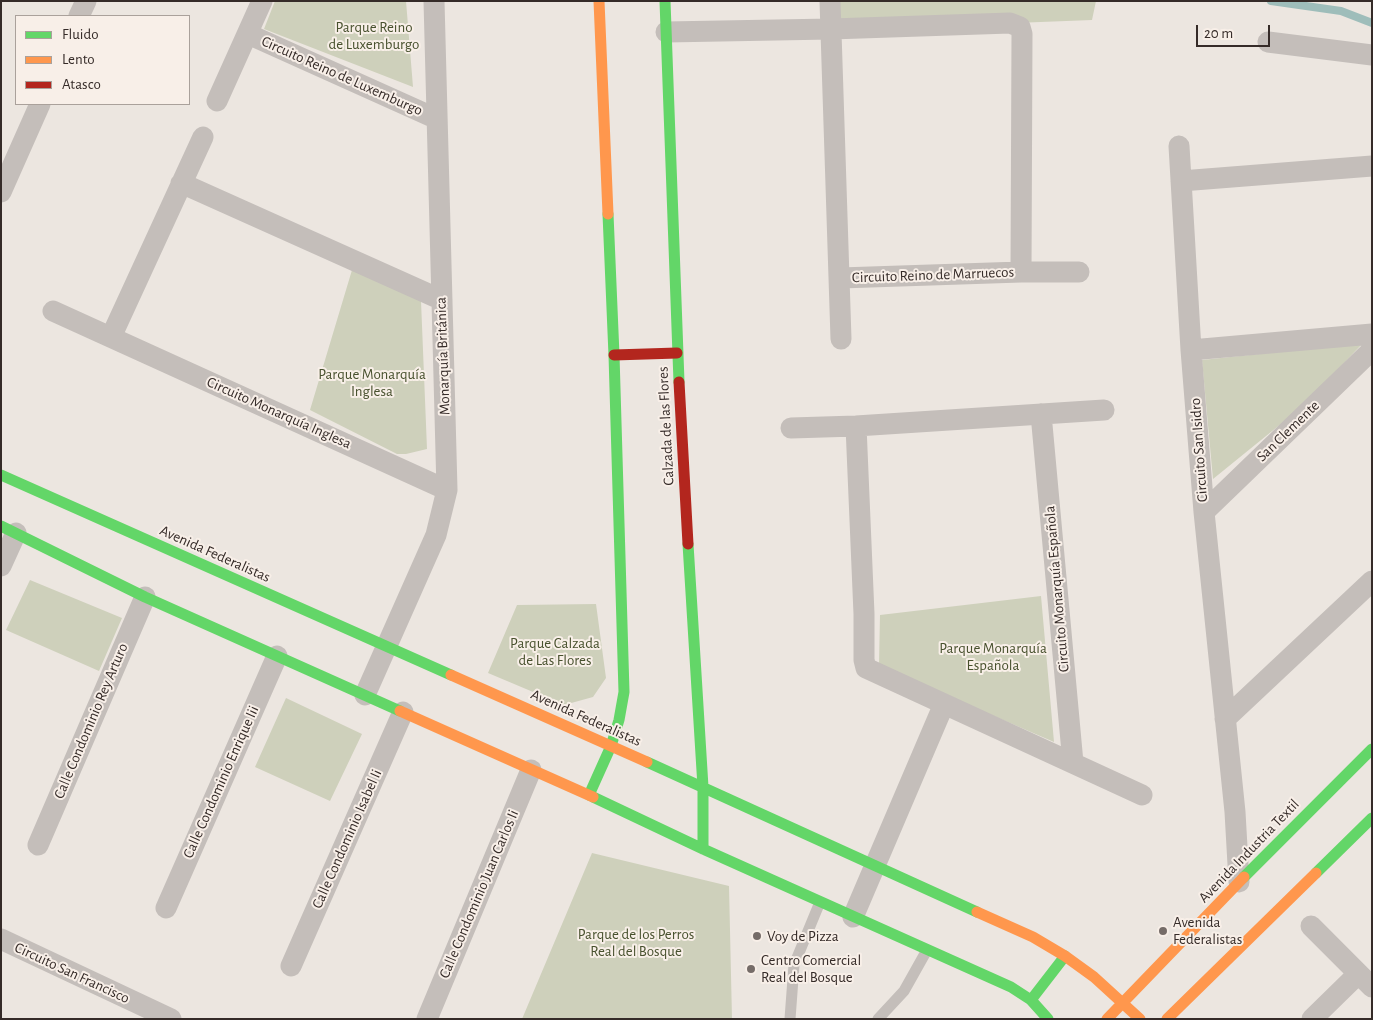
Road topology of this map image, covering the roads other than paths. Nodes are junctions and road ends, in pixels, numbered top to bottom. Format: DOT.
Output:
graph roads {
  1 [pos="86,1"];
  2 [pos="262,1"];
  3 [pos="434,1"];
  4 [pos="599,1"];
  5 [pos="665,1"];
  6 [pos="830,1"];
  7 [pos="79,15"];
  8 [pos="831,29"];
  9 [pos="666,32"];
  10 [pos="248,34"];
  11 [pos="1268,42"];
  12 [pos="1372,55"];
  13 [pos="217,101"];
  14 [pos="40,105"];
  15 [pos="437,119"];
  16 [pos="203,137"];
  17 [pos="1179,146"];
  18 [pos="1372,166"];
  19 [pos="1181,181"];
  20 [pos="181,183"];
  21 [pos="1,192"];
  22 [pos="1021,272"];
  23 [pos="1079,272"];
  24 [pos="840,278"];
  25 [pos="442,300"];
  26 [pos="53,311"];
  27 [pos="1372,334"];
  28 [pos="111,337"];
  29 [pos="840,339"];
  30 [pos="1191,350"];
  31 [pos="1372,350"];
  32 [pos="677,353"];
  33 [pos="614,354"];
  34 [pos="1104,410"];
  35 [pos="1041,414"];
  36 [pos="856,426"];
  37 [pos="791,428"];
  38 [pos="1,475"];
  39 [pos="447,490"];
  40 [pos="1204,512"];
  41 [pos="8,530"];
  42 [pos="1,566"];
  43 [pos="1372,581"];
  44 [pos="145,597"];
  45 [pos="387,646"];
  46 [pos="277,656"];
  47 [pos="365,695"];
  48 [pos="944,704"];
  49 [pos="402,712"];
  50 [pos="1225,719"];
  51 [pos="611,746"];
  52 [pos="1372,749"];
  53 [pos="1073,763"];
  54 [pos="531,770"];
  55 [pos="703,787"];
  56 [pos="589,795"];
  57 [pos="1142,795"];
  58 [pos="1372,818"];
  59 [pos="38,845"];
  60 [pos="703,849"];
  61 [pos="875,864"];
  62 [pos="1239,882"];
  63 [pos="820,902"];
  64 [pos="166,908"];
  65 [pos="853,917"];
  66 [pos="1311,926"];
  67 [pos="1,939"];
  68 [pos="927,950"];
  69 [pos="1065,956"];
  70 [pos="291,966"];
  71 [pos="1365,980"];
  72 [pos="1031,1000"];
  73 [pos="1124,1003"];
  74 [pos="171,1019"];
  75 [pos="427,1019"];
  76 [pos="790,1019"];
  77 [pos="878,1019"];
  78 [pos="1048,1019"];
  79 [pos="1107,1019"];
  80 [pos="1140,1019"];
  81 [pos="1167,1019"];
  82 [pos="1312,1019"];
  1 -- 7 [label="street"];
  2 -- 10 [label="street, Circuito Reino de Luxemburgo"];
  3 -- 15 [label="street, Monarquía Británica"];
  4 -- 33 [label="street"];
  5 -- 9 [label="street, Calzada de las Flores"];
  6 -- 8 [label="street"];
  8 -- 9 [label="street, Circuito Reino de Marruecos"];
  8 -- 22 [label="street, Circuito Reino de Marruecos"];
  8 -- 24 [label="street, Circuito Reino de Marruecos"];
  9 -- 32 [label="street, Calzada de las Flores"];
  10 -- 13 [label="street, Circuito Reino de Luxemburgo"];
  10 -- 15 [label="street, Circuito Reino de Luxemburgo"];
  11 -- 12 [label="street"];
  14 -- 21 [label="street"];
  15 -- 25 [label="street, Monarquía Británica"];
  16 -- 20 [label="street"];
  17 -- 19 [label="street, Circuito San Isidro"];
  18 -- 19 [label="street"];
  19 -- 30 [label="street, Circuito San Isidro"];
  20 -- 25 [label="street"];
  20 -- 28 [label="street"];
  22 -- 23 [label="street"];
  22 -- 24 [label="street, Circuito Reino de Marruecos"];
  24 -- 29 [label="street"];
  25 -- 39 [label="street, Monarquía Británica"];
  26 -- 28 [label="street, Circuito Monarquía Inglesa"];
  27 -- 30 [label="street"];
  28 -- 39 [label="street, Circuito Monarquía Inglesa"];
  30 -- 40 [label="street, Circuito San Isidro"];
  31 -- 40 [label="street, San Clemente"];
  32 -- 33 [label="street"];
  32 -- 55 [label="street, Calzada de las Flores"];
  33 -- 51 [label="street"];
  34 -- 35 [label="street"];
  35 -- 36 [label="street"];
  35 -- 53 [label="street, Circuito Monarquía Española"];
  36 -- 37 [label="street"];
  36 -- 48 [label="street"];
  38 -- 45 [label="street, Avenida Federalistas"];
  39 -- 45 [label="street, Monarquía Británica"];
  40 -- 50 [label="street, Circuito San Isidro"];
  41 -- 42 [label="street"];
  41 -- 44 [label="street"];
  43 -- 50 [label="street"];
  44 -- 46 [label="street"];
  44 -- 59 [label="street, Calle Condominio Rey Arturo"];
  45 -- 47 [label="street, Monarquía Británica"];
  45 -- 51 [label="street, Avenida Federalistas"];
  46 -- 47 [label="street"];
  46 -- 64 [label="street, Calle Condominio Enrique Iii"];
  47 -- 49 [label="street"];
  48 -- 53 [label="street"];
  48 -- 61 [label="street"];
  49 -- 54 [label="street"];
  49 -- 70 [label="street, Calle Condominio Isabel Ii"];
  50 -- 62 [label="street, Circuito San Isidro"];
  51 -- 55 [label="street, Avenida Federalistas"];
  51 -- 56 [label="street"];
  52 -- 62 [label="street, Avenida Industria Textil"];
  53 -- 57 [label="street"];
  54 -- 56 [label="street"];
  54 -- 75 [label="street, Calle Condominio Juan Carlos Ii"];
  55 -- 60 [label="street, Calzada de las Flores"];
  55 -- 61 [label="street, Avenida Federalistas"];
  56 -- 60 [label="street"];
  58 -- 81 [label="street"];
  60 -- 63 [label="street"];
  61 -- 65 [label="street"];
  61 -- 69 [label="street, Avenida Federalistas"];
  62 -- 73 [label="street, Avenida Industria Textil"];
  63 -- 65 [label="street"];
  63 -- 76 [label="lane"];
  65 -- 68 [label="street"];
  66 -- 71 [label="street"];
  67 -- 74 [label="street, Circuito San Francisco"];
  68 -- 72 [label="street"];
  68 -- 77 [label="lane"];
  69 -- 72 [label="street"];
  69 -- 73 [label="street, Avenida Federalistas"];
  71 -- 82 [label="street"];
  72 -- 78 [label="street"];
  73 -- 79 [label="street, Avenida Industria Textil"];
  73 -- 80 [label="street, Avenida Federalistas"];
}
